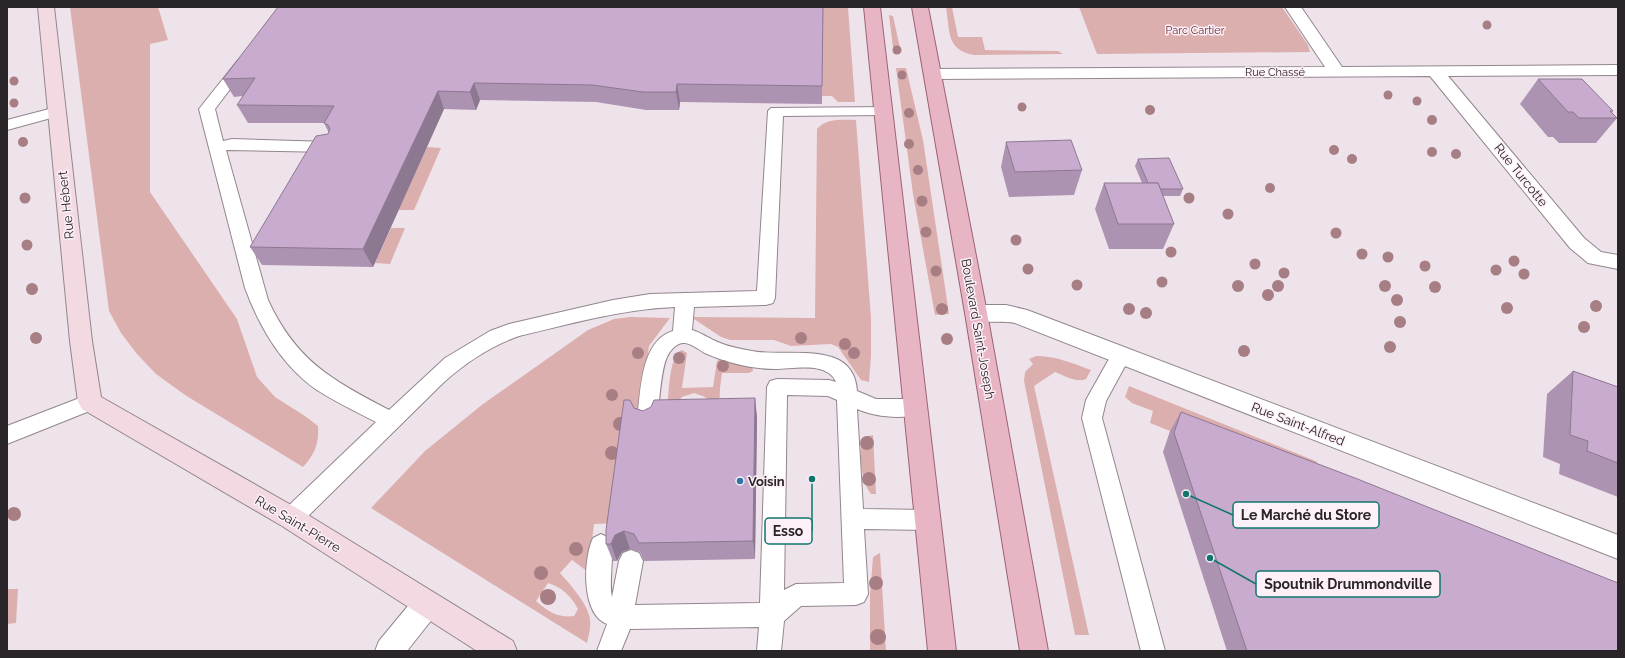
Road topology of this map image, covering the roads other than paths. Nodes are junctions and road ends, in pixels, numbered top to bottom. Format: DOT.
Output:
graph roads {
  1 [pos="46,7"];
  2 [pos="872,7"];
  3 [pos="920,7"];
  4 [pos="1293,7"];
  5 [pos="249,55"];
  6 [pos="1618,70"];
  7 [pos="1435,71"];
  8 [pos="1338,72"];
  9 [pos="932,74"];
  10 [pos="884,110"];
  11 [pos="57,112"];
  12 [pos="7,125"];
  13 [pos="217,147"];
  14 [pos="330,147"];
  15 [pos="1618,262"];
  16 [pos="685,300"];
  17 [pos="976,313"];
  18 [pos="682,335"];
  19 [pos="1121,355"];
  20 [pos="847,395"];
  21 [pos="90,402"];
  22 [pos="915,407"];
  23 [pos="390,420"];
  24 [pos="647,420"];
  25 [pos="7,435"];
  26 [pos="291,518"];
  27 [pos="852,519"];
  28 [pos="928,520"];
  29 [pos="601,545"];
  30 [pos="1618,547"];
  31 [pos="631,561"];
  32 [pos="427,604"];
  33 [pos="772,615"];
  34 [pos="621,616"];
  35 [pos="389,651"];
  36 [pos="502,651"];
  37 [pos="609,651"];
  38 [pos="769,651"];
  39 [pos="942,651"];
  40 [pos="1034,651"];
  41 [pos="1153,651"];
  1 -- 11 [label="street, Rue Hébert"];
  2 -- 10 [label="main road"];
  3 -- 9 [label="main road, Boulevard Saint-Joseph"];
  4 -- 8 [label="street"];
  5 -- 13 [label="lane"];
  6 -- 7 [label="street, Rue Chassé"];
  7 -- 8 [label="street, Rue Chassé"];
  7 -- 15 [label="street, Rue Turcotte"];
  8 -- 9 [label="street, Rue Chassé"];
  9 -- 17 [label="main road, Boulevard Saint-Joseph"];
  10 -- 16 [label="lane"];
  10 -- 22 [label="main road"];
  11 -- 12 [label="lane"];
  11 -- 21 [label="street, Rue Hébert"];
  13 -- 14 [label="lane"];
  13 -- 23 [label="lane"];
  16 -- 18 [label="lane"];
  16 -- 23 [label="lane"];
  17 -- 19 [label="street, Rue Saint-Alfred"];
  17 -- 40 [label="main road, Boulevard Saint-Joseph"];
  18 -- 20 [label="lane"];
  18 -- 24 [label="lane"];
  19 -- 30 [label="street, Rue Saint-Alfred"];
  19 -- 41 [label="lane"];
  20 -- 22 [label="lane"];
  20 -- 27 [label="lane"];
  20 -- 33 [label="lane"];
  21 -- 25 [label="lane"];
  21 -- 26 [label="street, Rue Saint-Pierre"];
  22 -- 28 [label="main road"];
  23 -- 26 [label="lane"];
  26 -- 32 [label="street, Rue Saint-Pierre"];
  27 -- 28 [label="lane"];
  27 -- 33 [label="lane"];
  28 -- 39 [label="main road"];
  29 -- 34 [label="lane"];
  31 -- 34 [label="lane"];
  32 -- 35 [label="street"];
  32 -- 36 [label="street, Rue Saint-Pierre"];
  33 -- 34 [label="lane"];
  33 -- 38 [label="lane"];
  34 -- 37 [label="lane"];
}
